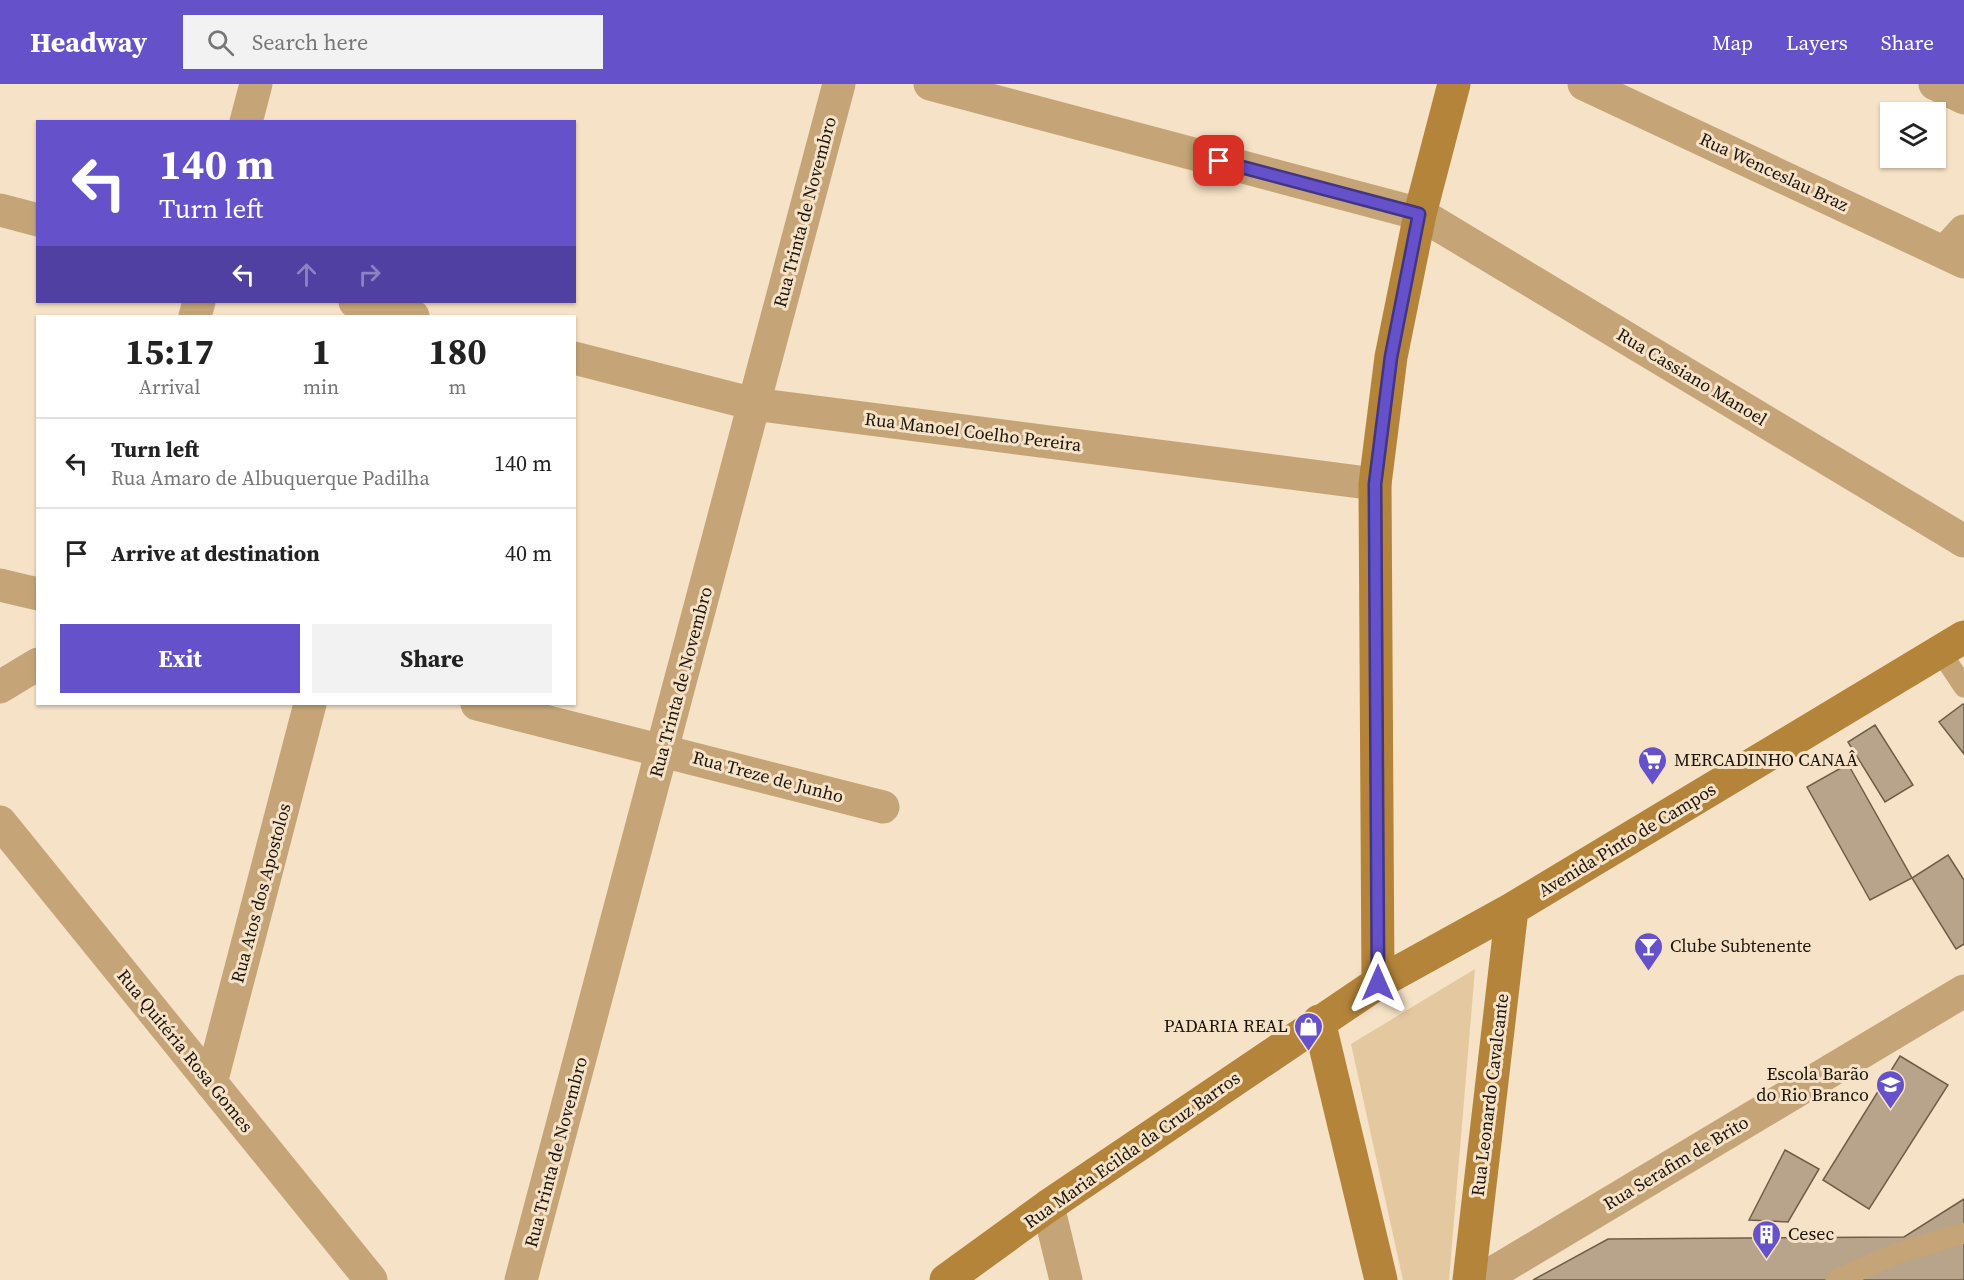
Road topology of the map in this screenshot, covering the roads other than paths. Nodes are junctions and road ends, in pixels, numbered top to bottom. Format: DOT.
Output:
graph roads {
  1 [pos="256,84"];
  2 [pos="839,84"];
  3 [pos="930,84"];
  4 [pos="1454,84"];
  5 [pos="1584,84"];
  6 [pos="1935,84"];
  7 [pos="1964,98"];
  8 [pos="247,120"];
  9 [pos="0,210"];
  10 [pos="1419,214"];
  11 [pos="36,219"];
  12 [pos="1958,248"];
  13 [pos="359,303"];
  14 [pos="409,315"];
  15 [pos="576,359"];
  16 [pos="754,404"];
  17 [pos="1375,484"];
  18 [pos="1964,541"];
  19 [pos="0,585"];
  20 [pos="36,594"];
  21 [pos="1952,644"];
  22 [pos="36,665"];
  23 [pos="0,687"];
  24 [pos="1964,687"];
  25 [pos="310,705"];
  26 [pos="481,705"];
  27 [pos="663,750"];
  28 [pos="883,807"];
  29 [pos="0,822"];
  30 [pos="1512,909"];
  31 [pos="1378,983"];
  32 [pos="1964,991"];
  33 [pos="1319,1022"];
  34 [pos="211,1083"];
  35 [pos="1048,1206"];
  36 [pos="1964,1233"];
  37 [pos="371,1280"];
  38 [pos="521,1280"];
  39 [pos="946,1280"];
  40 [pos="1066,1280"];
  41 [pos="1381,1280"];
  42 [pos="1469,1280"];
  43 [pos="1481,1280"];
  44 [pos="1836,1280"];
  1 -- 8 [label="street"];
  2 -- 16 [label="street, Rua Trinta de Novembro"];
  3 -- 10 [label="street, Rua Cassiano Manoel"];
  4 -- 10 [label="street"];
  5 -- 12 [label="street, Rua Wenceslau Braz"];
  6 -- 7 [label="street"];
  9 -- 11 [label="street"];
  10 -- 17 [label="street"];
  10 -- 18 [label="street, Rua Cassiano Manoel"];
  13 -- 14 [label="street"];
  15 -- 16 [label="street, Rua Manoel Coelho Pereira"];
  16 -- 17 [label="street, Rua Manoel Coelho Pereira"];
  16 -- 27 [label="street, Rua Trinta de Novembro"];
  17 -- 31 [label="street"];
  19 -- 20 [label="street"];
  21 -- 24 [label="lane"];
  21 -- 30 [label="street, Avenida Pinto de Campos"];
  22 -- 23 [label="street"];
  25 -- 34 [label="street, Rua Atos dos Apostolos"];
  26 -- 27 [label="street, Rua Treze de Junho"];
  27 -- 28 [label="street, Rua Treze de Junho"];
  27 -- 38 [label="street, Rua Trinta de Novembro"];
  29 -- 34 [label="street, Rua Quitéria Rosa Gomes"];
  30 -- 31 [label="street, Avenida Pinto de Campos"];
  30 -- 42 [label="street, Rua Leonardo Cavalcante"];
  31 -- 33 [label="street, Avenida Pinto de Campos"];
  32 -- 43 [label="street, Rua Serafim de Brito"];
  33 -- 35 [label="street, Rua Maria Ecilda da Cruz Barros"];
  33 -- 41 [label="street"];
  34 -- 37 [label="street, Rua Quitéria Rosa Gomes"];
  35 -- 39 [label="street, Rua Maria Ecilda da Cruz Barros"];
  35 -- 40 [label="street"];
  36 -- 44 [label="lane"];
}
